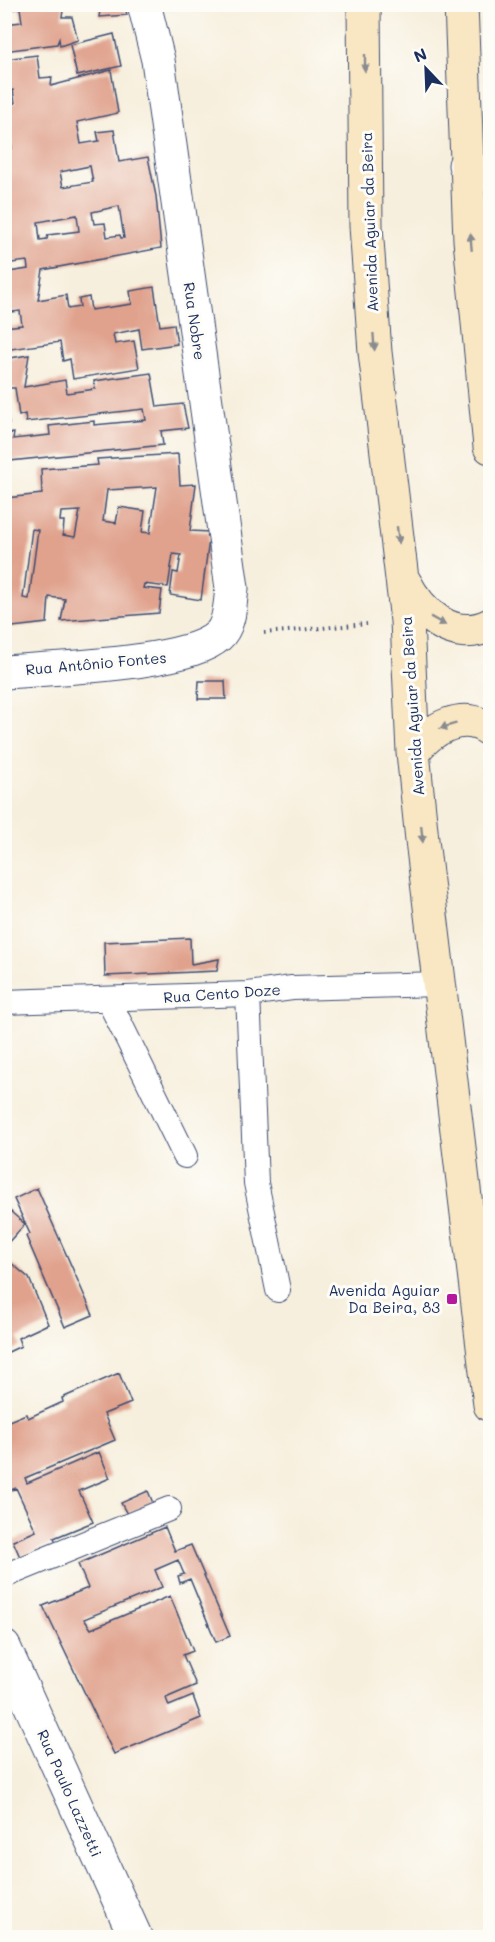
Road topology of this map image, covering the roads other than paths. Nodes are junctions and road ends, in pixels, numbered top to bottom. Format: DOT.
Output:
graph roads {
  1 [pos="144,4"];
  2 [pos="364,4"];
  3 [pos="461,4"];
  4 [pos="478,170"];
  5 [pos="490,447"];
  6 [pos="403,580"];
  7 [pos="490,625"];
  8 [pos="219,636"];
  9 [pos="4,672"];
  10 [pos="490,730"];
  11 [pos="413,752"];
  12 [pos="440,984"];
  13 [pos="248,993"];
  14 [pos="108,999"];
  15 [pos="4,1002"];
  16 [pos="185,1156"];
  17 [pos="278,1290"];
  18 [pos="490,1405"];
  19 [pos="169,1509"];
  20 [pos="4,1576"];
  21 [pos="5,1651"];
  22 [pos="136,1938"];
  1 -- 8 [label="street, Rua Nobre"];
  2 -- 6 [label="main road, Avenida Aguiar da Beira, one-way"];
  3 -- 4 [label="main road"];
  5 -- 4 [label="main road, one-way"];
  6 -- 7 [label="main road, one-way"];
  6 -- 11 [label="main road, Avenida Aguiar da Beira"];
  8 -- 9 [label="street, Rua Antônio Fontes"];
  10 -- 11 [label="main road, one-way"];
  11 -- 12 [label="main road, Avenida Aguiar da Beira, one-way"];
  12 -- 13 [label="lane, Rua Cento Doze"];
  12 -- 18 [label="main road, Avenida Aguiar da Beira"];
  13 -- 14 [label="lane, Rua Cento Doze"];
  13 -- 17 [label="lane"];
  14 -- 15 [label="lane, Rua Cento Doze"];
  14 -- 16 [label="lane"];
  19 -- 20 [label="lane"];
  21 -- 22 [label="street, Rua Paulo Lazzetti"];
}
